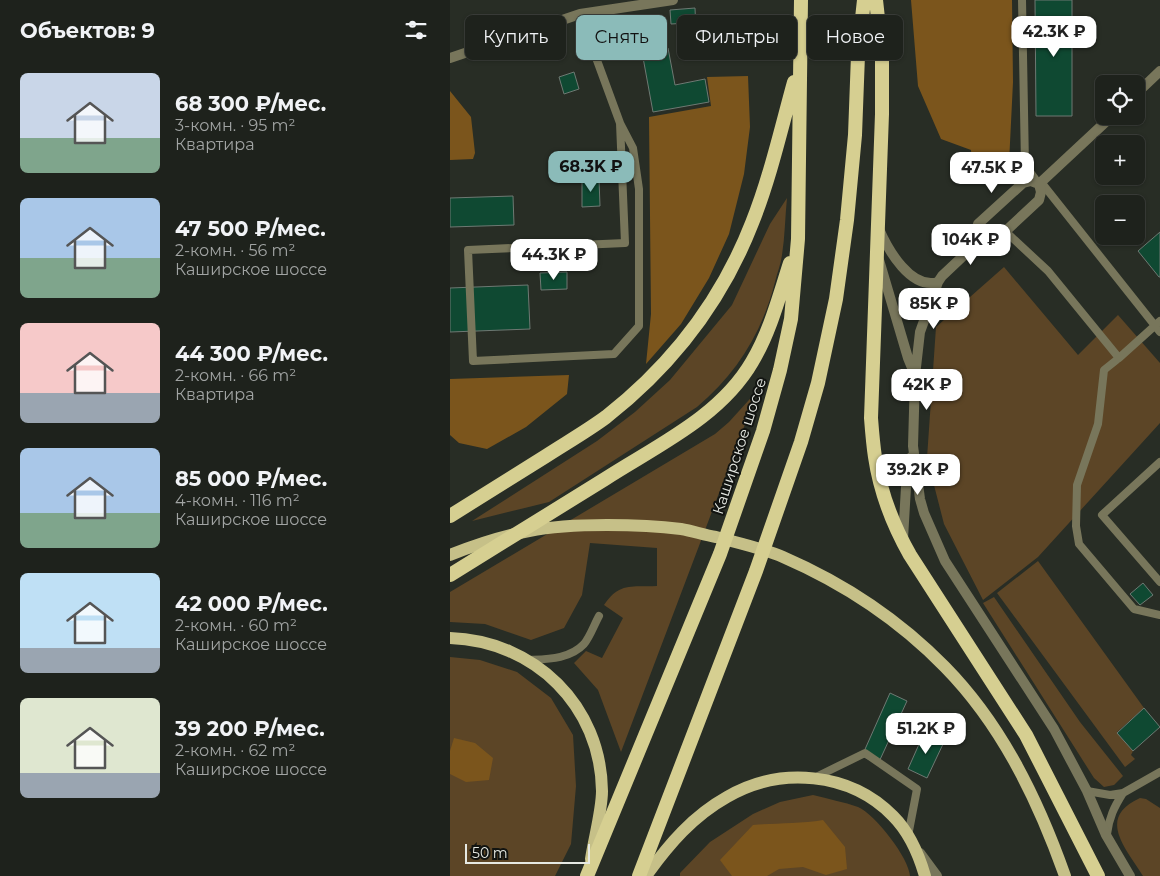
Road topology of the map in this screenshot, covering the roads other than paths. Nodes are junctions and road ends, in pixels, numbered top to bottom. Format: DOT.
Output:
graph roads {
  1 [pos="673,0"];
  2 [pos="801,0"];
  3 [pos="864,0"];
  4 [pos="876,0"];
  5 [pos="1022,0"];
  6 [pos="580,14"];
  7 [pos="450,58"];
  8 [pos="800,62"];
  9 [pos="1160,72"];
  10 [pos="1145,86"];
  11 [pos="620,123"];
  12 [pos="1102,125"];
  13 [pos="1040,183"];
  14 [pos="878,228"];
  15 [pos="1005,231"];
  16 [pos="798,239"];
  17 [pos="977,243"];
  18 [pos="878,252"];
  19 [pos="938,282"];
  20 [pos="1158,326"];
  21 [pos="1119,358"];
  22 [pos="915,376"];
  23 [pos="913,446"];
  24 [pos="1160,462"];
  25 [pos="450,516"];
  26 [pos="903,543"];
  27 [pos="450,554"];
  28 [pos="450,575"];
  29 [pos="1160,582"];
  30 [pos="1160,615"];
  31 [pos="599,616"];
  32 [pos="450,638"];
  33 [pos="527,660"];
  34 [pos="1160,772"];
  35 [pos="816,778"];
  36 [pos="1087,792"];
  37 [pos="1123,793"];
  38 [pos="1106,835"];
  39 [pos="908,836"];
  40 [pos="588,874"];
  41 [pos="640,876"];
  42 [pos="646,876"];
  43 [pos="925,876"];
  44 [pos="937,876"];
  45 [pos="1065,876"];
  46 [pos="1098,876"];
  47 [pos="1130,876"];
  1 -- 6 [label="street"];
  2 -- 8 [label="highway, Каширское шоссе"];
  3 -- 41 [label="highway"];
  4 -- 14 [label="highway"];
  5 -- 13 [label="lane"];
  6 -- 7 [label="street"];
  6 -- 11 [label="lane"];
  8 -- 16 [label="highway, Каширское шоссе"];
  8 -- 25 [label="highway"];
  9 -- 10 [label="street"];
  11 -- 11 [label="lane"];
  12 -- 13 [label="street"];
  13 -- 15 [label="street"];
  13 -- 17 [label="street"];
  13 -- 20 [label="lane"];
  14 -- 18 [label="highway"];
  14 -- 19 [label="street"];
  15 -- 17 [label="street"];
  15 -- 21 [label="lane"];
  16 -- 28 [label="highway"];
  16 -- 40 [label="highway, Каширское шоссе"];
  17 -- 19 [label="street"];
  18 -- 22 [label="street"];
  18 -- 26 [label="highway"];
  19 -- 22 [label="street"];
  20 -- 21 [label="lane"];
  21 -- 30 [label="lane"];
  22 -- 23 [label="street"];
  23 -- 26 [label="street"];
  23 -- 36 [label="street"];
  24 -- 29 [label="lane"];
  26 -- 46 [label="highway"];
  27 -- 45 [label="main road"];
  31 -- 33 [label="lane"];
  32 -- 33 [label="main road"];
  33 -- 40 [label="main road"];
  34 -- 37 [label="lane"];
  35 -- 39 [label="main road"];
  35 -- 39 [label="lane"];
  35 -- 42 [label="main road"];
  36 -- 37 [label="lane"];
  36 -- 38 [label="street"];
  37 -- 38 [label="lane"];
  38 -- 47 [label="street"];
  39 -- 43 [label="main road"];
  39 -- 44 [label="street"];
}
